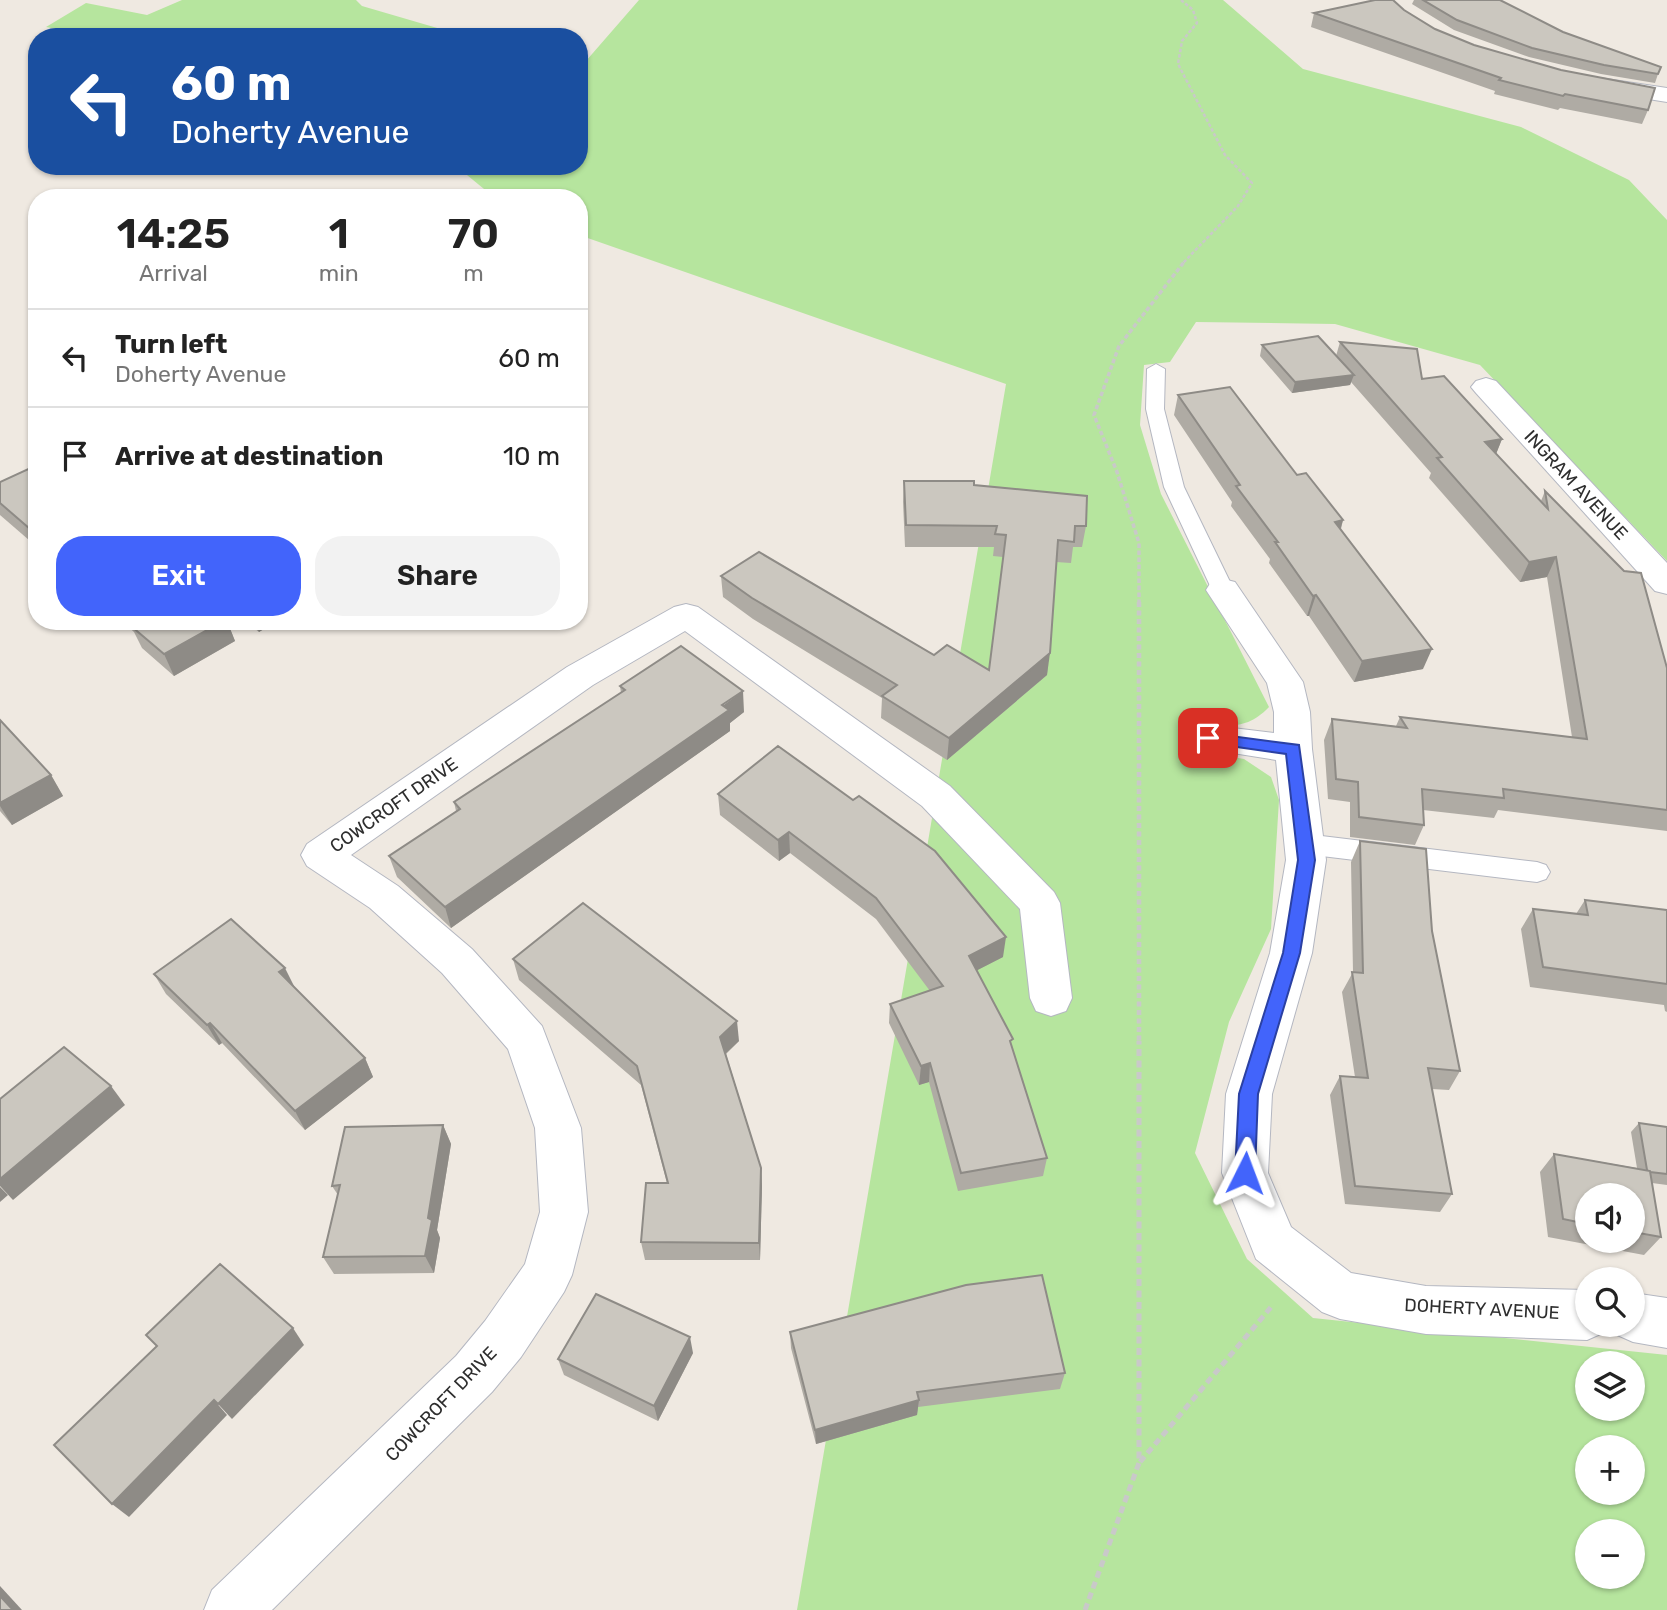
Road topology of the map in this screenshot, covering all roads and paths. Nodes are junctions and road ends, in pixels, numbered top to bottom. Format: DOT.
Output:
graph roads {
  1 [pos="1181,0"];
  2 [pos="1582,82"];
  3 [pos="1667,95"];
  4 [pos="1156,369"];
  5 [pos="1486,387"];
  6 [pos="1667,583"];
  7 [pos="1223,590"];
  8 [pos="1208,738"];
  9 [pos="1293,749"];
  10 [pos="1304,844"];
  11 [pos="1537,872"];
  12 [pos="1051,998"];
  13 [pos="1304,1267"];
  14 [pos="1575,1315"];
  15 [pos="1645,1319"];
  16 [pos="1667,1323"];
  17 [pos="1139,1463"];
  18 [pos="232,1610"];
  19 [pos="1084,1610"];
  1 -- 17 [label="path"];
  2 -- 3 [label="street"];
  4 -- 7 [label="lane, DOHERTY AVENUE"];
  5 -- 6 [label="street, INGRAM AVENUE"];
  7 -- 9 [label="street, DOHERTY AVENUE"];
  8 -- 9 [label="street"];
  9 -- 10 [label="street, DOHERTY AVENUE"];
  10 -- 11 [label="lane"];
  10 -- 13 [label="street, DOHERTY AVENUE"];
  12 -- 18 [label="street, COWCROFT DRIVE"];
  13 -- 14 [label="street, DOHERTY AVENUE"];
  13 -- 17 [label="path"];
  15 -- 16 [label="street"];
  17 -- 19 [label="path"];
}
